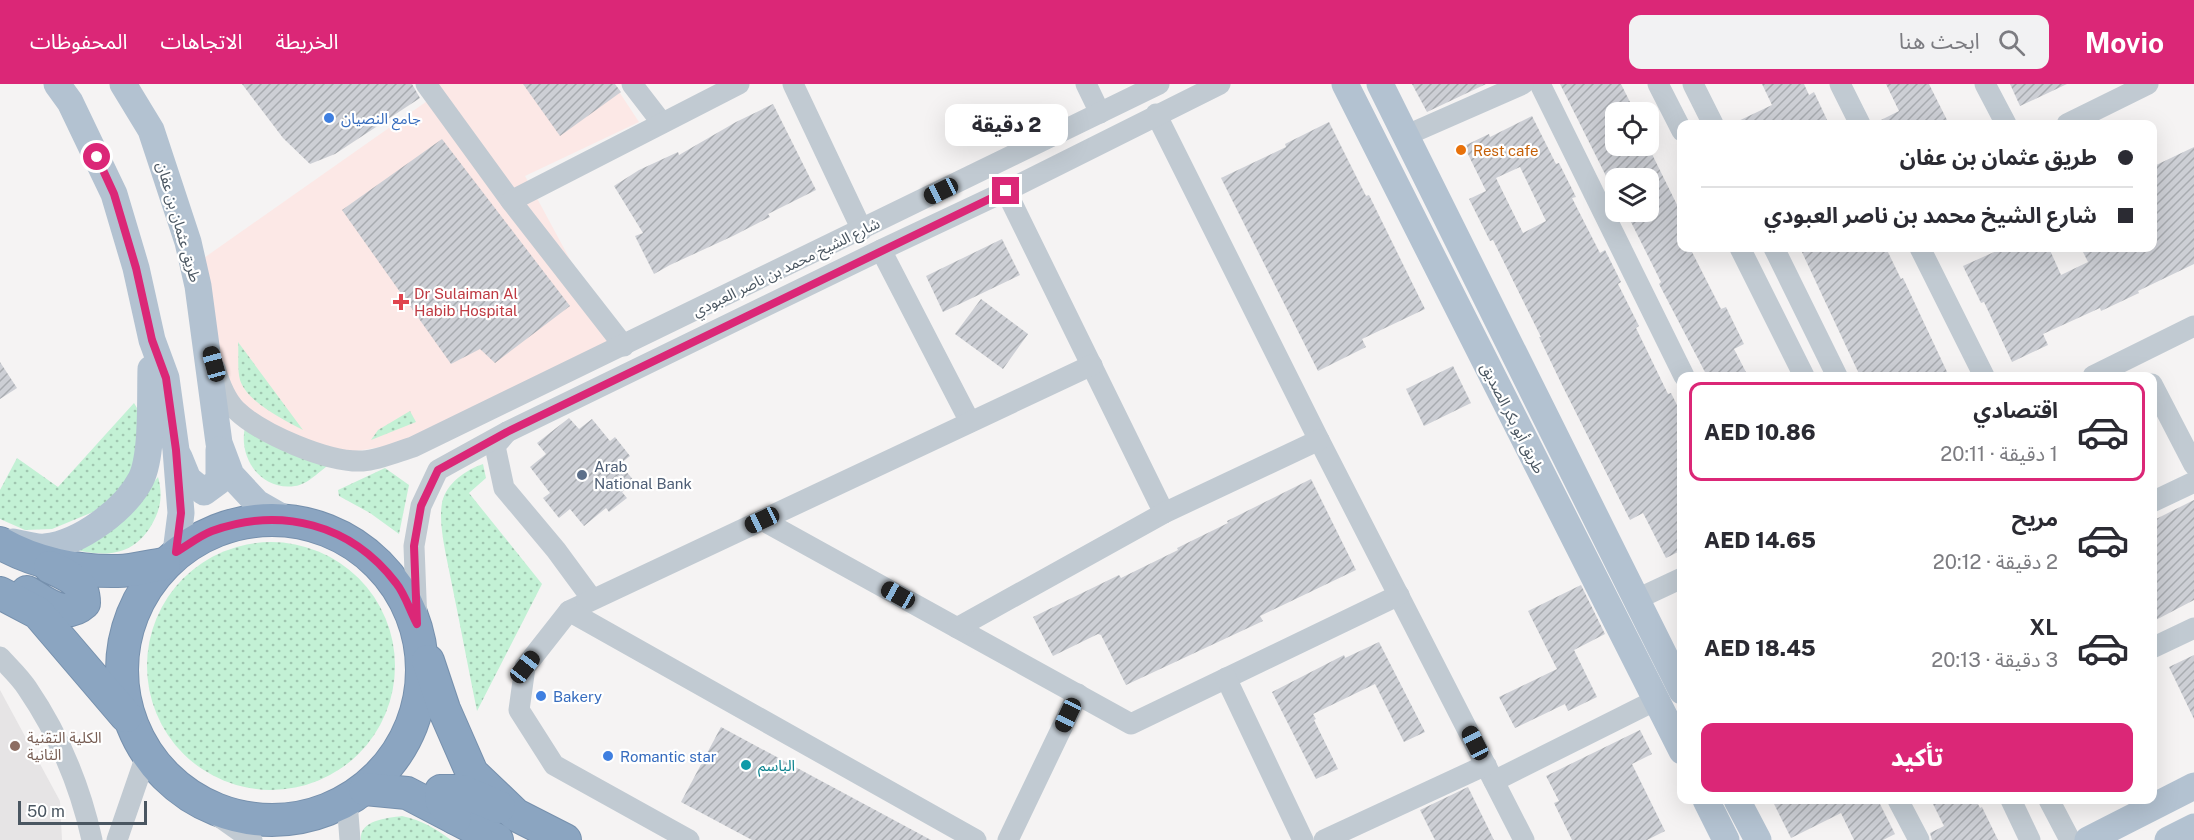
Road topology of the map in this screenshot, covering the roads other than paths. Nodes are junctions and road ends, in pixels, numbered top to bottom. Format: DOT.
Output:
graph roads {
  1 [pos="57,84"];
  2 [pos="123,84"];
  3 [pos="426,84"];
  4 [pos="632,84"];
  5 [pos="739,84"];
  6 [pos="793,84"];
  7 [pos="1086,84"];
  8 [pos="1159,84"];
  9 [pos="1220,84"];
  10 [pos="1345,84"];
  11 [pos="1380,84"];
  12 [pos="1522,84"];
  13 [pos="1540,84"];
  14 [pos="1658,84"];
  15 [pos="1693,84"];
  16 [pos="1840,84"];
  17 [pos="1985,84"];
  18 [pos="2137,86"];
  19 [pos="1100,113"];
  20 [pos="1156,114"];
  21 [pos="1711,120"];
  22 [pos="1858,120"];
  23 [pos="2004,120"];
  24 [pos="2074,120"];
  25 [pos="1677,121"];
  26 [pos="662,123"];
  27 [pos="1407,135"];
  28 [pos="1006,191"];
  29 [pos="511,201"];
  30 [pos="862,230"];
  31 [pos="882,250"];
  32 [pos="1742,252"];
  33 [pos="1776,252"];
  34 [pos="1922,252"];
  35 [pos="203,322"];
  36 [pos="2194,326"];
  37 [pos="152,340"];
  38 [pos="624,346"];
  39 [pos="2137,354"];
  40 [pos="1092,365"];
  41 [pos="1682,372"];
  42 [pos="1802,372"];
  43 [pos="1835,372"];
  44 [pos="1982,372"];
  45 [pos="2101,372"];
  46 [pos="2147,372"];
  47 [pos="2157,394"];
  48 [pos="970,422"];
  49 [pos="507,432"];
  50 [pos="1319,440"];
  51 [pos="219,442"];
  52 [pos="176,450"];
  53 [pos="2194,465"];
  54 [pos="2194,482"];
  55 [pos="2157,500"];
  56 [pos="1164,513"];
  57 [pos="285,519"];
  58 [pos="762,520"];
  59 [pos="0,537"];
  60 [pos="0,543"];
  61 [pos="170,558"];
  62 [pos="36,559"];
  63 [pos="0,578"];
  64 [pos="1677,580"];
  65 [pos="0,593"];
  66 [pos="1399,595"];
  67 [pos="592,599"];
  68 [pos="1635,600"];
  69 [pos="569,611"];
  70 [pos="957,628"];
  71 [pos="2194,628"];
  72 [pos="419,634"];
  73 [pos="2157,646"];
  74 [pos="0,657"];
  75 [pos="1226,678"];
  76 [pos="1677,681"];
  77 [pos="1078,694"];
  78 [pos="1656,700"];
  79 [pos="129,720"];
  80 [pos="1677,741"];
  81 [pos="147,753"];
  82 [pos="1490,773"];
  83 [pos="2194,786"];
  84 [pos="356,795"];
  85 [pos="190,796"];
  86 [pos="1708,804"];
  87 [pos="1739,804"];
  88 [pos="1900,804"];
  89 [pos="2013,804"];
  90 [pos="2051,804"];
  91 [pos="516,815"];
  92 [pos="455,818"];
  93 [pos="2194,827"];
  94 [pos="92,840"];
  95 [pos="117,840"];
  96 [pos="252,840"];
  97 [pos="350,840"];
  98 [pos="497,840"];
  99 [pos="565,840"];
  100 [pos="689,840"];
  101 [pos="976,840"];
  102 [pos="1008,840"];
  103 [pos="1303,840"];
  104 [pos="1324,840"];
  105 [pos="1524,840"];
  106 [pos="1726,840"];
  107 [pos="1758,840"];
  108 [pos="1918,840"];
  109 [pos="2030,840"];
  110 [pos="2070,840"];
  111 [pos="2088,840"];
  112 [pos="2168,840"];
  1 -- 37 [label="main road"];
  2 -- 35 [label="main road, طريق عثمان بن عفان"];
  3 -- 29 [label="street"];
  4 -- 26 [label="street"];
  5 -- 26 [label="street"];
  6 -- 30 [label="street"];
  7 -- 19 [label="street"];
  8 -- 19 [label="street, شارع الشيخ محمد بن ناصر العبودي"];
  9 -- 20 [label="street, شارع الشيخ محمد بن ناصر العبودي"];
  10 -- 78 [label="main road, طريق أبو بكر الصديق"];
  11 -- 27 [label="main road, طريق أبو بكر الصديق"];
  12 -- 27 [label="street"];
  13 -- 41 [label="street"];
  14 -- 25 [label="street"];
  15 -- 21 [label="street"];
  16 -- 22 [label="street"];
  17 -- 23 [label="street"];
  18 -- 24 [label="street"];
  19 -- 30 [label="street, شارع الشيخ محمد بن ناصر العبودي"];
  20 -- 28 [label="street, شارع الشيخ محمد بن ناصر العبودي"];
  20 -- 50 [label="street"];
  26 -- 29 [label="street"];
  27 -- 68 [label="main road, طريق أبو بكر الصديق"];
  28 -- 31 [label="street, شارع الشيخ محمد بن ناصر العبودي"];
  28 -- 40 [label="street"];
  29 -- 38 [label="street"];
  30 -- 38 [label="street, شارع الشيخ محمد بن ناصر العبودي"];
  31 -- 48 [label="street"];
  31 -- 49 [label="street, شارع الشيخ محمد بن ناصر العبودي"];
  32 -- 42 [label="street"];
  33 -- 43 [label="street"];
  34 -- 44 [label="street"];
  35 -- 38 [label="street, شارع الشيخ محمد بن ناصر العبودي"];
  35 -- 51 [label="main road, طريق عثمان بن عفان"];
  36 -- 39 [label="street"];
  37 -- 52 [label="main road"];
  37 -- 59 [label="main road"];
  39 -- 45 [label="street"];
  39 -- 46 [label="street"];
  40 -- 48 [label="street"];
  40 -- 56 [label="street"];
  47 -- 53 [label="street"];
  48 -- 58 [label="street"];
  49 -- 67 [label="street"];
  49 -- 72 [label="street, شارع الشيخ محمد بن ناصر العبودي"];
  50 -- 56 [label="street"];
  50 -- 66 [label="street"];
  51 -- 52 [label="main road"];
  51 -- 57 [label="main road, طريق عثمان بن عفان"];
  52 -- 61 [label="main road"];
  54 -- 55 [label="street"];
  56 -- 70 [label="street"];
  57 -- 61 [label="highway"];
  57 -- 72 [label="highway"];
  58 -- 67 [label="street"];
  58 -- 70 [label="street"];
  60 -- 62 [label="highway"];
  61 -- 62 [label="highway"];
  61 -- 79 [label="highway"];
  62 -- 63 [label="highway"];
  64 -- 68 [label="street"];
  65 -- 79 [label="highway"];
  66 -- 75 [label="street"];
  66 -- 82 [label="street"];
  67 -- 69 [label="street"];
  68 -- 76 [label="main road, طريق أبو بكر الصديق"];
  69 -- 100 [label="street"];
  69 -- 101 [label="street"];
  70 -- 77 [label="street"];
  71 -- 73 [label="street"];
  72 -- 84 [label="highway"];
  72 -- 91 [label="highway"];
  74 -- 94 [label="street"];
  75 -- 77 [label="street"];
  75 -- 103 [label="street"];
  77 -- 102 [label="street"];
  78 -- 80 [label="main road, طريق أبو بكر الصديق"];
  78 -- 82 [label="street"];
  79 -- 81 [label="highway"];
  81 -- 85 [label="highway"];
  81 -- 95 [label="street"];
  82 -- 104 [label="street"];
  82 -- 105 [label="street"];
  83 -- 111 [label="main road"];
  84 -- 85 [label="highway"];
  84 -- 92 [label="highway"];
  84 -- 97 [label="street"];
  85 -- 96 [label="street"];
  86 -- 106 [label="main road"];
  87 -- 107 [label="main road"];
  88 -- 108 [label="street"];
  89 -- 109 [label="street"];
  90 -- 110 [label="street"];
  91 -- 92 [label="highway"];
  91 -- 99 [label="highway"];
  92 -- 98 [label="highway"];
  93 -- 112 [label="main road"];
}
